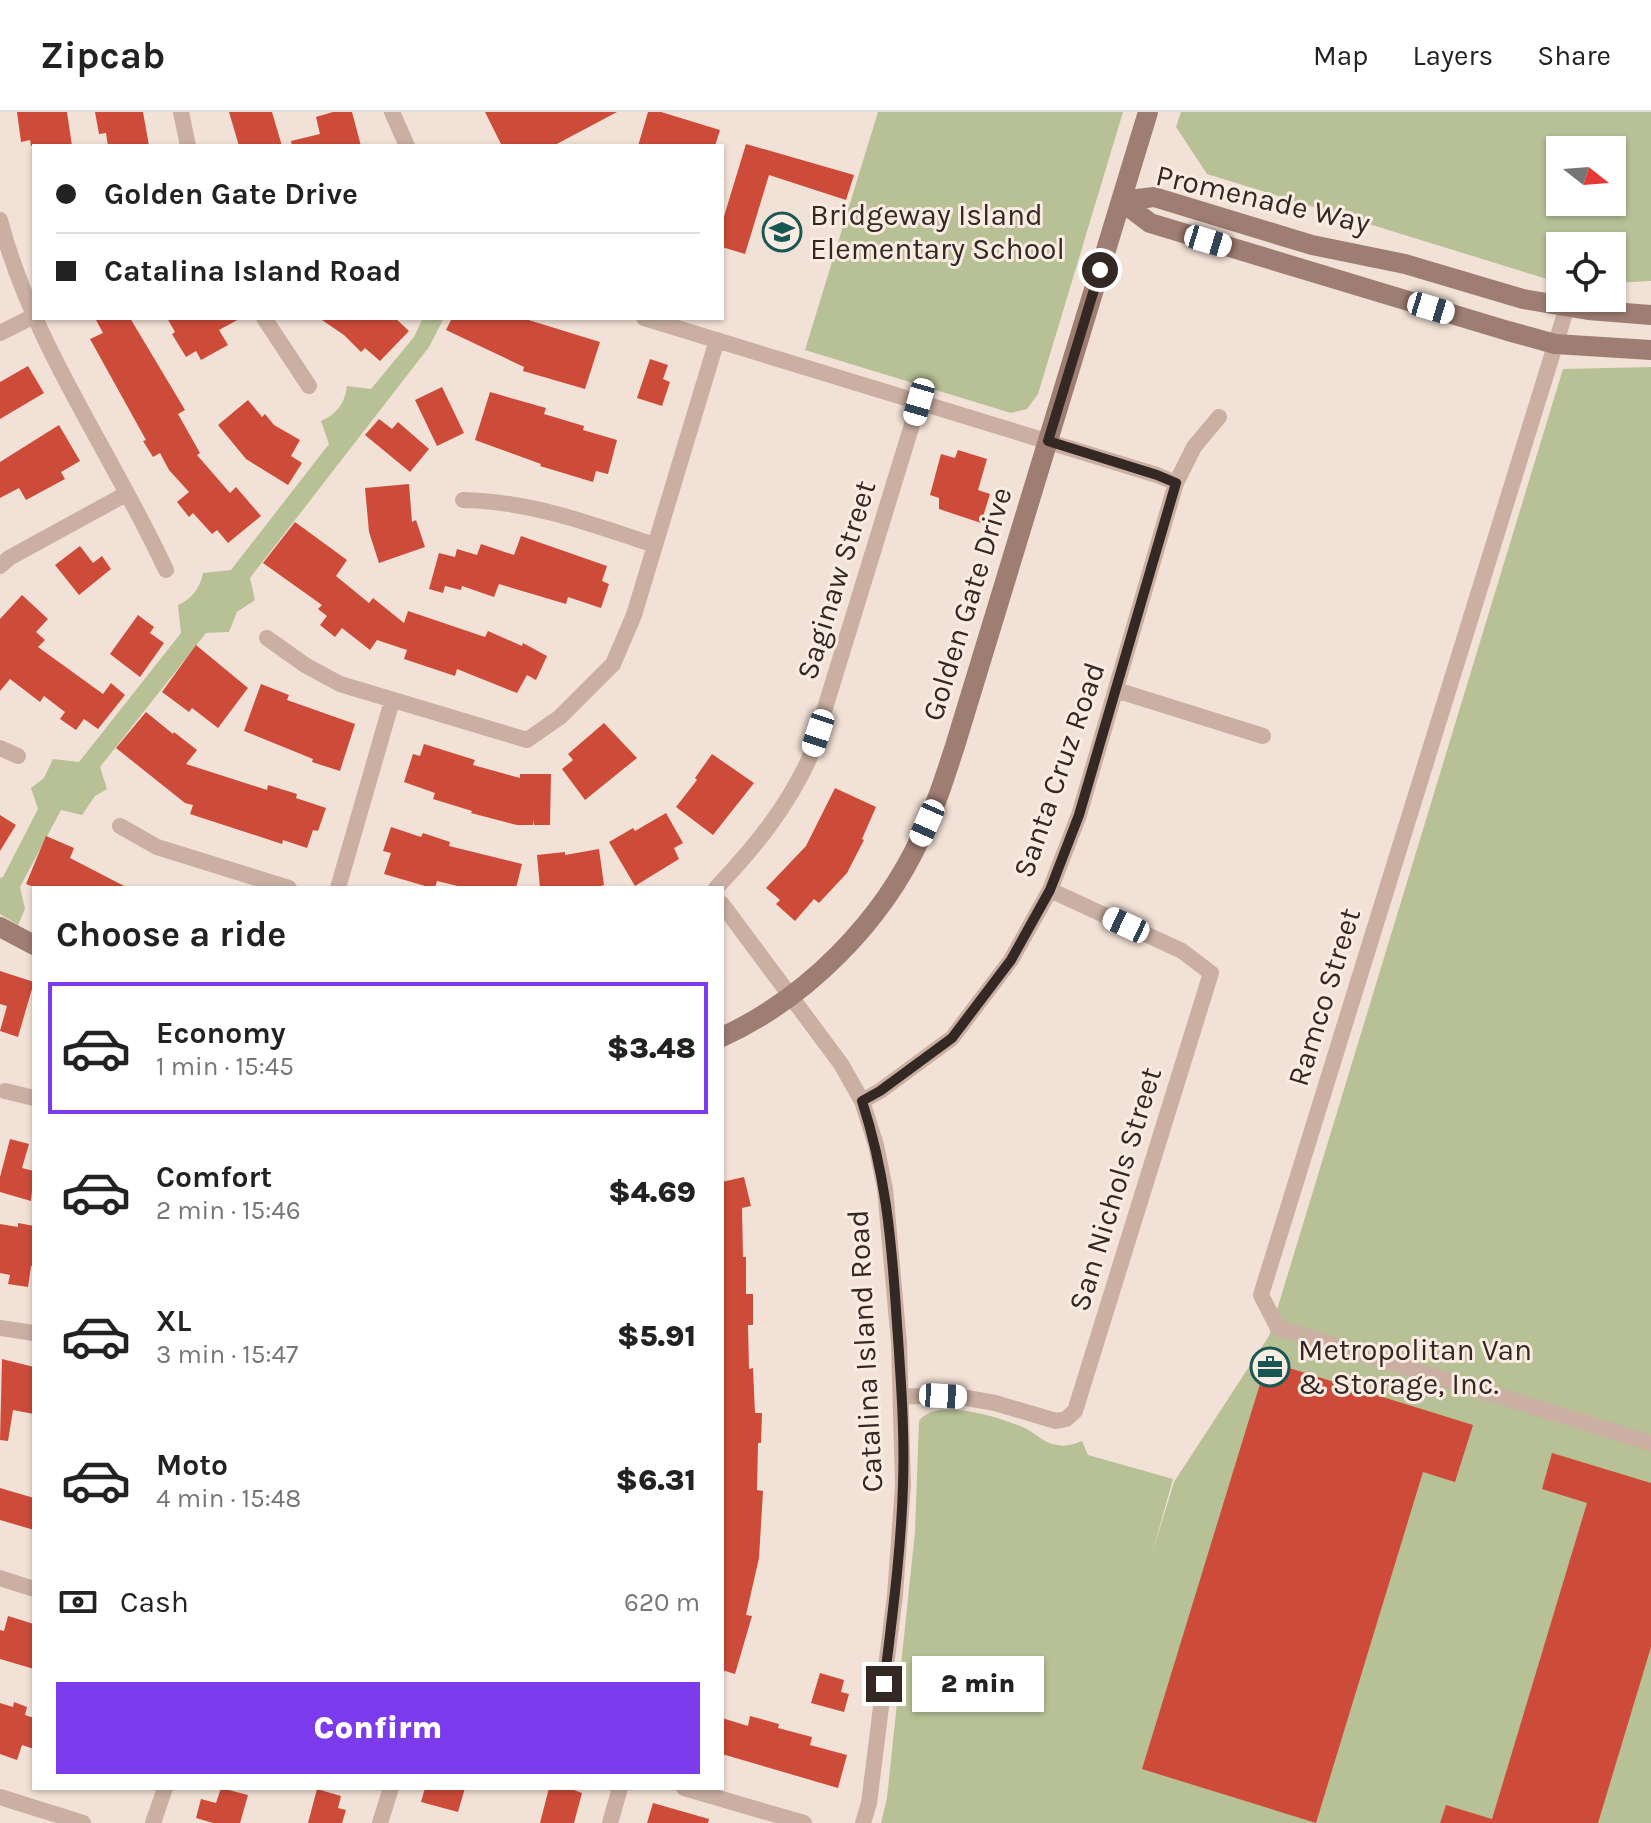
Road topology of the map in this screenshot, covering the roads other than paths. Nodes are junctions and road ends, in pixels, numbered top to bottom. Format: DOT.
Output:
graph roads {
  1 [pos="181,112"];
  2 [pos="392,112"];
  3 [pos="1148,112"];
  4 [pos="188,144"];
  5 [pos="406,144"];
  6 [pos="1121,201"];
  7 [pos="0,220"];
  8 [pos="1546,303"];
  9 [pos="1565,312"];
  10 [pos="1620,312"];
  11 [pos="32,313"];
  12 [pos="1651,315"];
  13 [pos="32,317"];
  14 [pos="35,320"];
  15 [pos="265,320"];
  16 [pos="651,320"];
  17 [pos="0,333"];
  18 [pos="717,340"];
  19 [pos="1555,344"];
  20 [pos="1651,350"];
  21 [pos="309,386"];
  22 [pos="919,402"];
  23 [pos="1219,417"];
  24 [pos="1048,441"];
  25 [pos="1176,483"];
  26 [pos="126,494"];
  27 [pos="463,500"];
  28 [pos="654,545"];
  29 [pos="0,566"];
  30 [pos="166,570"];
  31 [pos="267,638"];
  32 [pos="1116,690"];
  33 [pos="392,701"];
  34 [pos="1263,736"];
  35 [pos="0,748"];
  36 [pos="18,756"];
  37 [pos="120,826"];
  38 [pos="283,886"];
  39 [pos="339,886"];
  40 [pos="718,886"];
  41 [pos="1050,890"];
  42 [pos="724,907"];
  43 [pos="0,927"];
  44 [pos="32,944"];
  45 [pos="791,995"];
  46 [pos="724,1036"];
  47 [pos="5,1091"];
  48 [pos="32,1098"];
  49 [pos="862,1101"];
  50 [pos="0,1328"];
  51 [pos="32,1333"];
  52 [pos="901,1396"];
  53 [pos="1651,1443"];
  54 [pos="0,1578"];
  55 [pos="32,1588"];
  56 [pos="164,1790"];
  57 [pos="390,1790"];
  58 [pos="619,1790"];
  59 [pos="691,1790"];
  60 [pos="0,1797"];
  61 [pos="83,1823"];
  62 [pos="153,1823"];
  63 [pos="380,1823"];
  64 [pos="610,1823"];
  65 [pos="804,1823"];
  66 [pos="863,1823"];
  1 -- 4 [label="street"];
  2 -- 5 [label="street"];
  3 -- 6 [label="street, Golden Gate Drive"];
  6 -- 8 [label="street, Promenade Way"];
  6 -- 19 [label="street, Promenade Way"];
  6 -- 24 [label="street, Golden Gate Drive"];
  7 -- 11 [label="street"];
  9 -- 19 [label="street, Ramco Street"];
  10 -- 12 [label="street, Promenade Way"];
  13 -- 17 [label="street"];
  14 -- 26 [label="street"];
  15 -- 21 [label="street"];
  16 -- 18 [label="street"];
  18 -- 22 [label="street"];
  18 -- 28 [label="street"];
  19 -- 20 [label="street, Promenade Way"];
  19 -- 53 [label="street, Ramco Street"];
  22 -- 24 [label="street"];
  22 -- 40 [label="street, Saginaw Street"];
  23 -- 25 [label="street, Santa Cruz Road"];
  24 -- 25 [label="street"];
  24 -- 45 [label="street, Golden Gate Drive"];
  25 -- 32 [label="street, Santa Cruz Road"];
  26 -- 29 [label="street"];
  26 -- 30 [label="street"];
  27 -- 28 [label="street"];
  28 -- 33 [label="street"];
  31 -- 33 [label="street"];
  32 -- 34 [label="street"];
  32 -- 41 [label="street, Santa Cruz Road"];
  33 -- 39 [label="street"];
  35 -- 36 [label="street"];
  37 -- 38 [label="street"];
  41 -- 49 [label="street, Santa Cruz Road"];
  41 -- 52 [label="street, San Nichols Street"];
  42 -- 45 [label="street, Catalina Island Road"];
  43 -- 44 [label="street"];
  45 -- 46 [label="street, Golden Gate Drive"];
  45 -- 49 [label="street, Catalina Island Road"];
  47 -- 48 [label="street"];
  49 -- 52 [label="street, Catalina Island Road"];
  50 -- 51 [label="street"];
  52 -- 66 [label="street, Catalina Island Road"];
  54 -- 55 [label="street"];
  56 -- 62 [label="street"];
  57 -- 63 [label="street"];
  58 -- 64 [label="street"];
  59 -- 65 [label="street"];
  60 -- 61 [label="street"];
}
